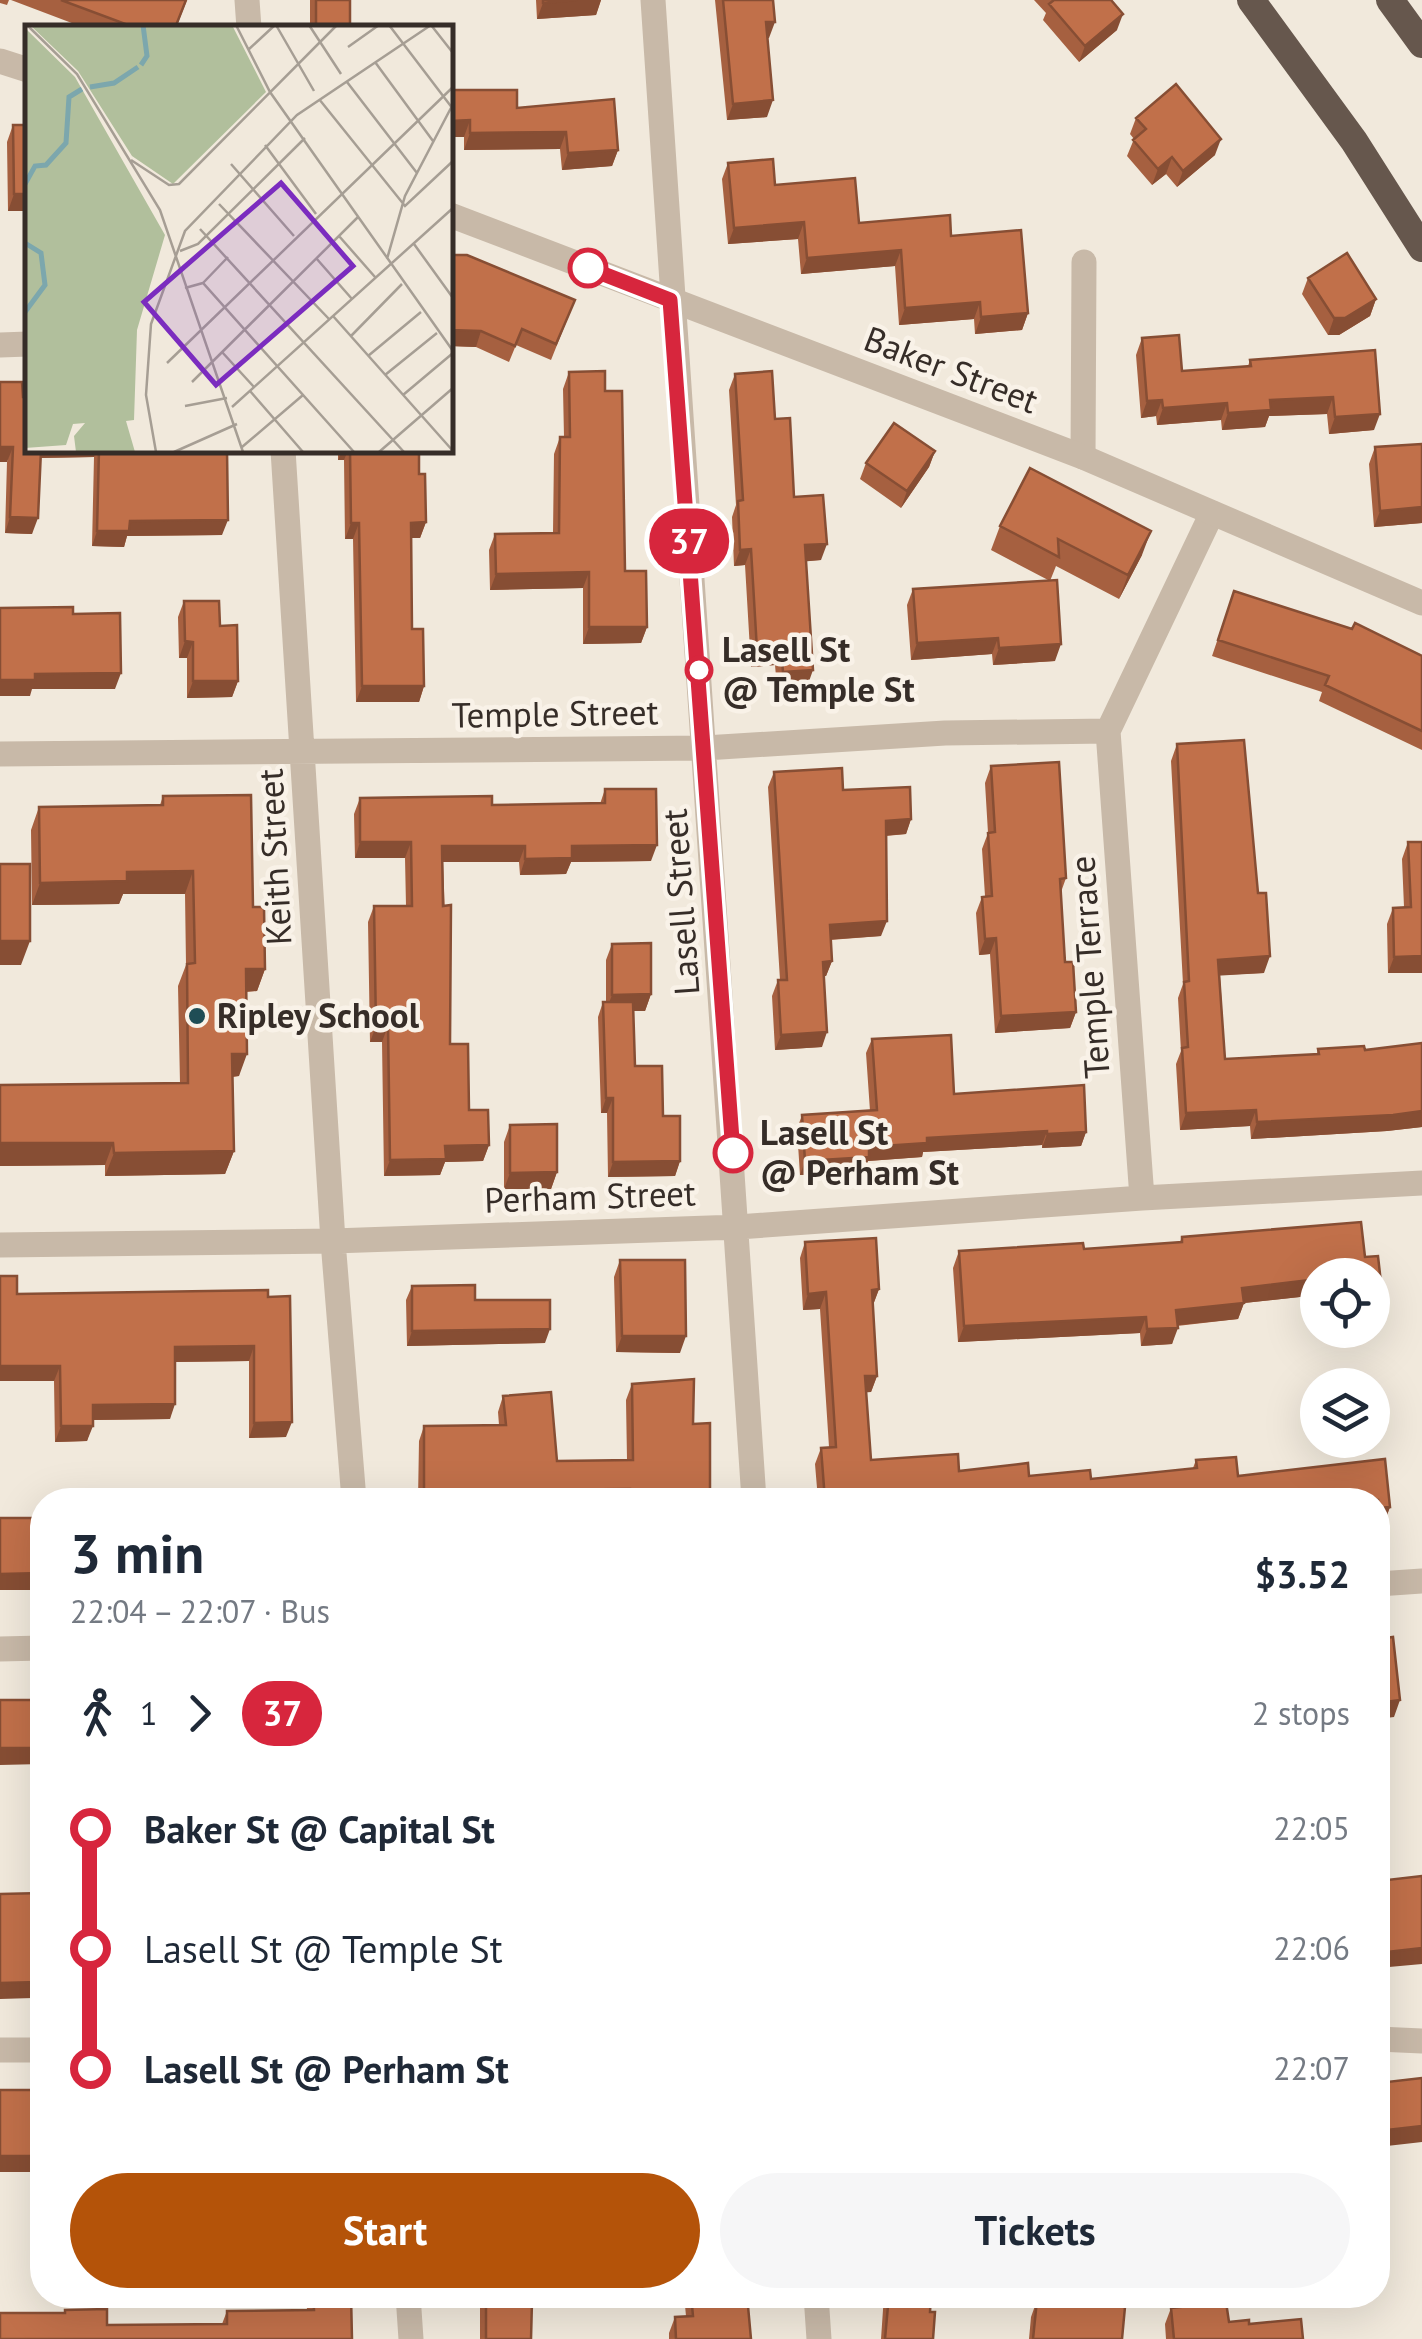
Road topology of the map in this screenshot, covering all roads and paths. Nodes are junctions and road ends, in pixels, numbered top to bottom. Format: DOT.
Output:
graph roads {
  1 [pos="247,0"];
  2 [pos="653,0"];
  3 [pos="1251,0"];
  4 [pos="1390,0"];
  5 [pos="248,25"];
  6 [pos="1422,44"];
  7 [pos="0,62"];
  8 [pos="25,69"];
  9 [pos="452,216"];
  10 [pos="1422,248"];
  11 [pos="1084,262"];
  12 [pos="670,300"];
  13 [pos="25,344"];
  14 [pos="0,345"];
  15 [pos="283,452"];
  16 [pos="1083,457"];
  17 [pos="1212,513"];
  18 [pos="1422,603"];
  19 [pos="1108,731"];
  20 [pos="705,748"];
  21 [pos="304,752"];
  22 [pos="0,754"];
  23 [pos="1422,1183"];
  24 [pos="1142,1198"];
  25 [pos="738,1227"];
  26 [pos="333,1240"];
  27 [pos="0,1245"];
  28 [pos="353,1488"];
  29 [pos="753,1488"];
  30 [pos="1422,1581"];
  31 [pos="1390,1583"];
  32 [pos="30,1648"];
  33 [pos="0,1649"];
  34 [pos="1390,2039"];
  35 [pos="1422,2040"];
  36 [pos="0,2050"];
  37 [pos="30,2050"];
  38 [pos="409,2308"];
  39 [pos="817,2308"];
  40 [pos="411,2339"];
  41 [pos="818,2339"];
  1 -- 5 [label="street"];
  2 -- 12 [label="street, Lasell Street"];
  3 -- 10 [label="highway"];
  4 -- 6 [label="highway"];
  7 -- 8 [label="street"];
  9 -- 12 [label="street, Baker Street"];
  11 -- 16 [label="street"];
  12 -- 16 [label="street, Baker Street"];
  12 -- 20 [label="street, Lasell Street"];
  13 -- 14 [label="street"];
  15 -- 21 [label="street, Keith Street"];
  16 -- 17 [label="street, Baker Street"];
  17 -- 18 [label="street, Baker Street"];
  17 -- 19 [label="street"];
  19 -- 20 [label="street, Temple Street"];
  19 -- 24 [label="street, Temple Terrace"];
  20 -- 21 [label="street, Temple Street"];
  20 -- 25 [label="street, Lasell Street"];
  21 -- 22 [label="street, Temple Street"];
  21 -- 26 [label="street, Keith Street"];
  23 -- 24 [label="street, Perham Street"];
  24 -- 25 [label="street, Perham Street"];
  25 -- 26 [label="street, Perham Street"];
  25 -- 29 [label="street, Lasell Street"];
  26 -- 27 [label="street, Perham Street"];
  26 -- 28 [label="street, Keith Street"];
  30 -- 31 [label="street"];
  32 -- 33 [label="street"];
  34 -- 35 [label="street"];
  36 -- 37 [label="street"];
  38 -- 40 [label="street"];
  39 -- 41 [label="street"];
}
